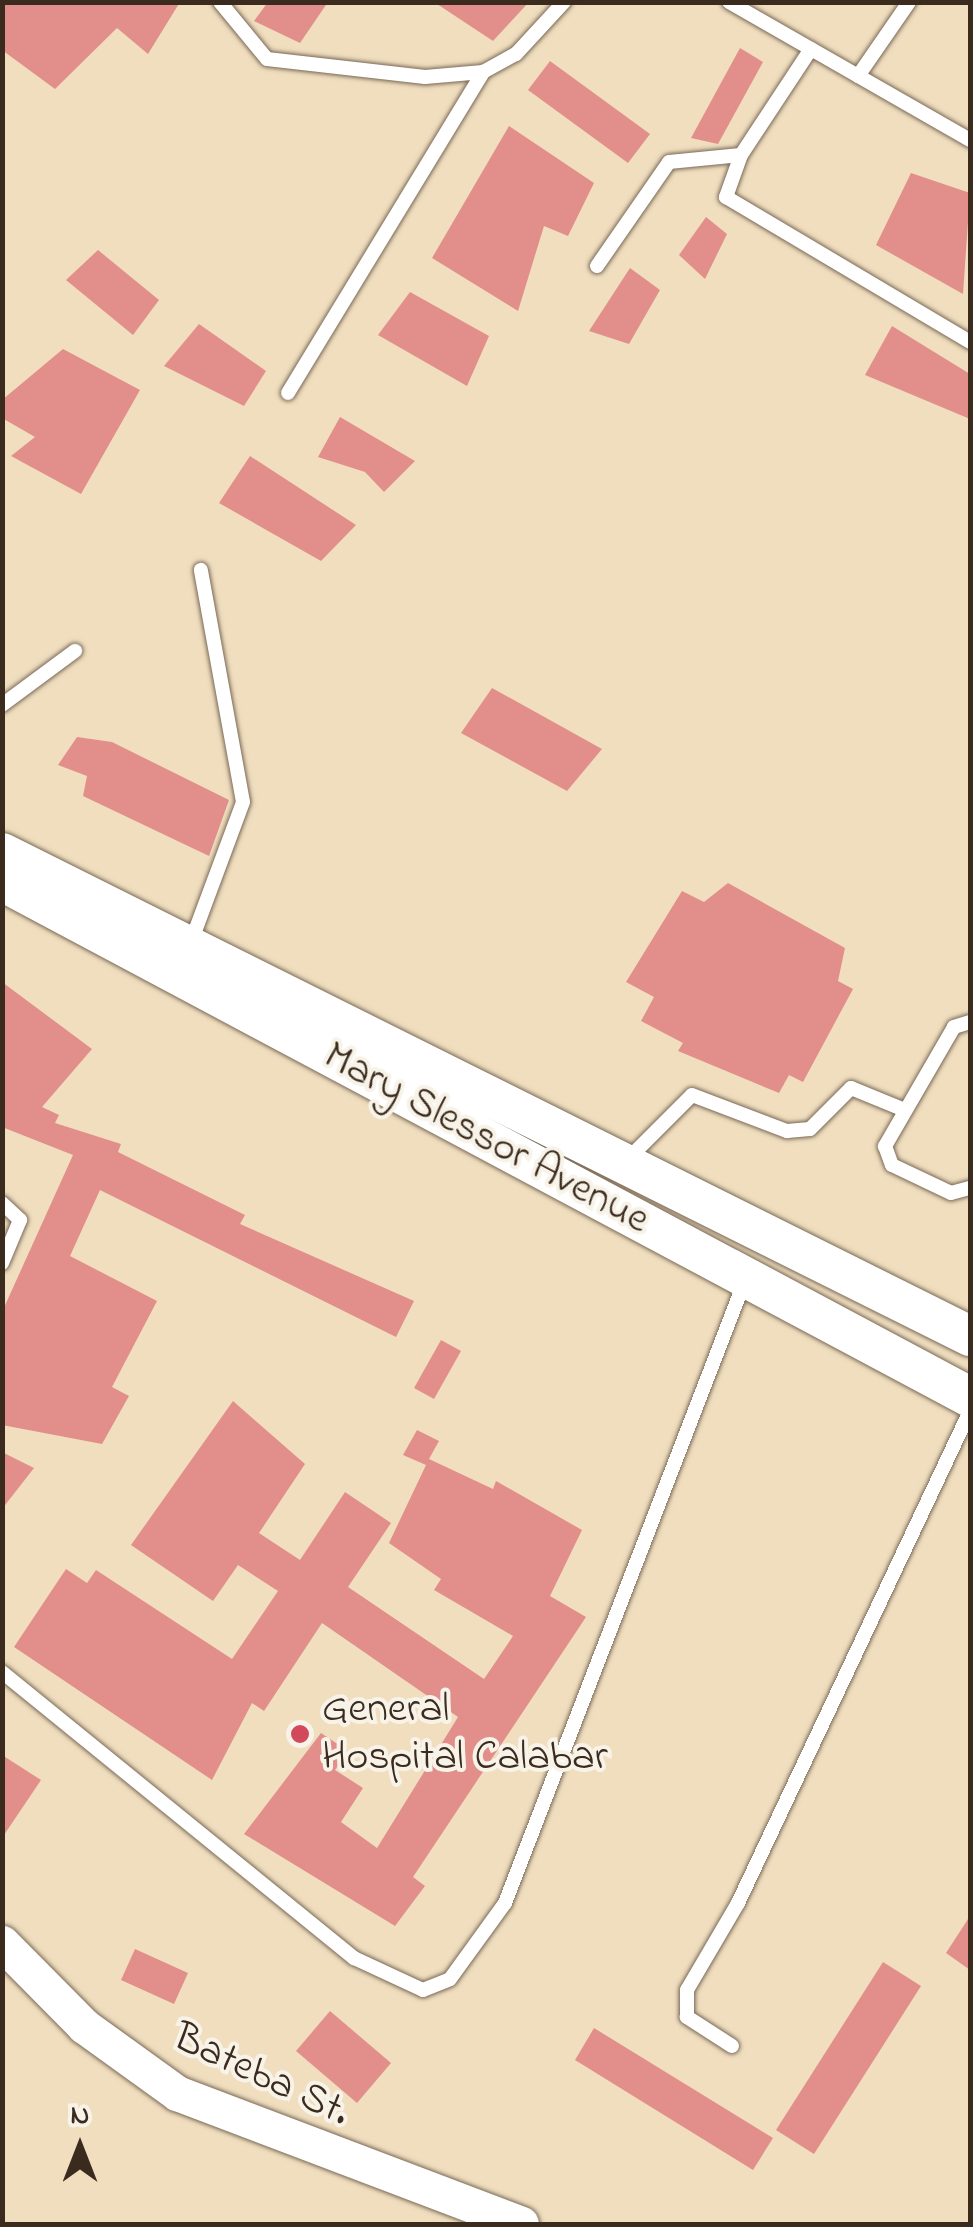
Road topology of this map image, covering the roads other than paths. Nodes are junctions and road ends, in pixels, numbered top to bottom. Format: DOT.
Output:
graph roads {
  1 [pos="220,2"];
  2 [pos="564,2"];
  3 [pos="729,2"];
  4 [pos="908,2"];
  5 [pos="811,49"];
  6 [pos="483,72"];
  7 [pos="858,76"];
  8 [pos="970,140"];
  9 [pos="741,155"];
  10 [pos="597,266"];
  11 [pos="970,342"];
  12 [pos="288,393"];
  13 [pos="200,570"];
  14 [pos="75,651"];
  15 [pos="2,705"];
  16 [pos="2,853"];
  17 [pos="2,881"];
  18 [pos="189,947"];
  19 [pos="970,1022"];
  20 [pos="905,1110"];
  21 [pos="622,1165"];
  22 [pos="970,1188"];
  23 [pos="2,1204"];
  24 [pos="2,1262"];
  25 [pos="746,1278"];
  26 [pos="970,1336"];
  27 [pos="970,1397"];
  28 [pos="970,1410"];
  29 [pos="2,1672"];
  30 [pos="2,1943"];
  31 [pos="732,2046"];
  32 [pos="521,2224"];
  1 -- 6 [label="lane"];
  2 -- 6 [label="lane"];
  3 -- 5 [label="lane"];
  4 -- 7 [label="lane"];
  5 -- 7 [label="lane"];
  5 -- 9 [label="lane"];
  6 -- 12 [label="lane"];
  7 -- 8 [label="lane"];
  9 -- 10 [label="lane"];
  9 -- 11 [label="lane"];
  13 -- 18 [label="lane"];
  14 -- 15 [label="lane"];
  16 -- 18 [label="main road, Mary Slessor Avenue"];
  17 -- 25 [label="main road, Mary Slessor Avenue"];
  18 -- 21 [label="main road, Mary Slessor Avenue"];
  19 -- 20 [label="lane"];
  20 -- 21 [label="lane"];
  20 -- 22 [label="lane"];
  21 -- 26 [label="main road, Mary Slessor Avenue"];
  23 -- 24 [label="lane"];
  25 -- 27 [label="main road, Mary Slessor Avenue"];
  25 -- 29 [label="lane"];
  28 -- 31 [label="lane"];
  30 -- 32 [label="street, Bateba St."];
}
